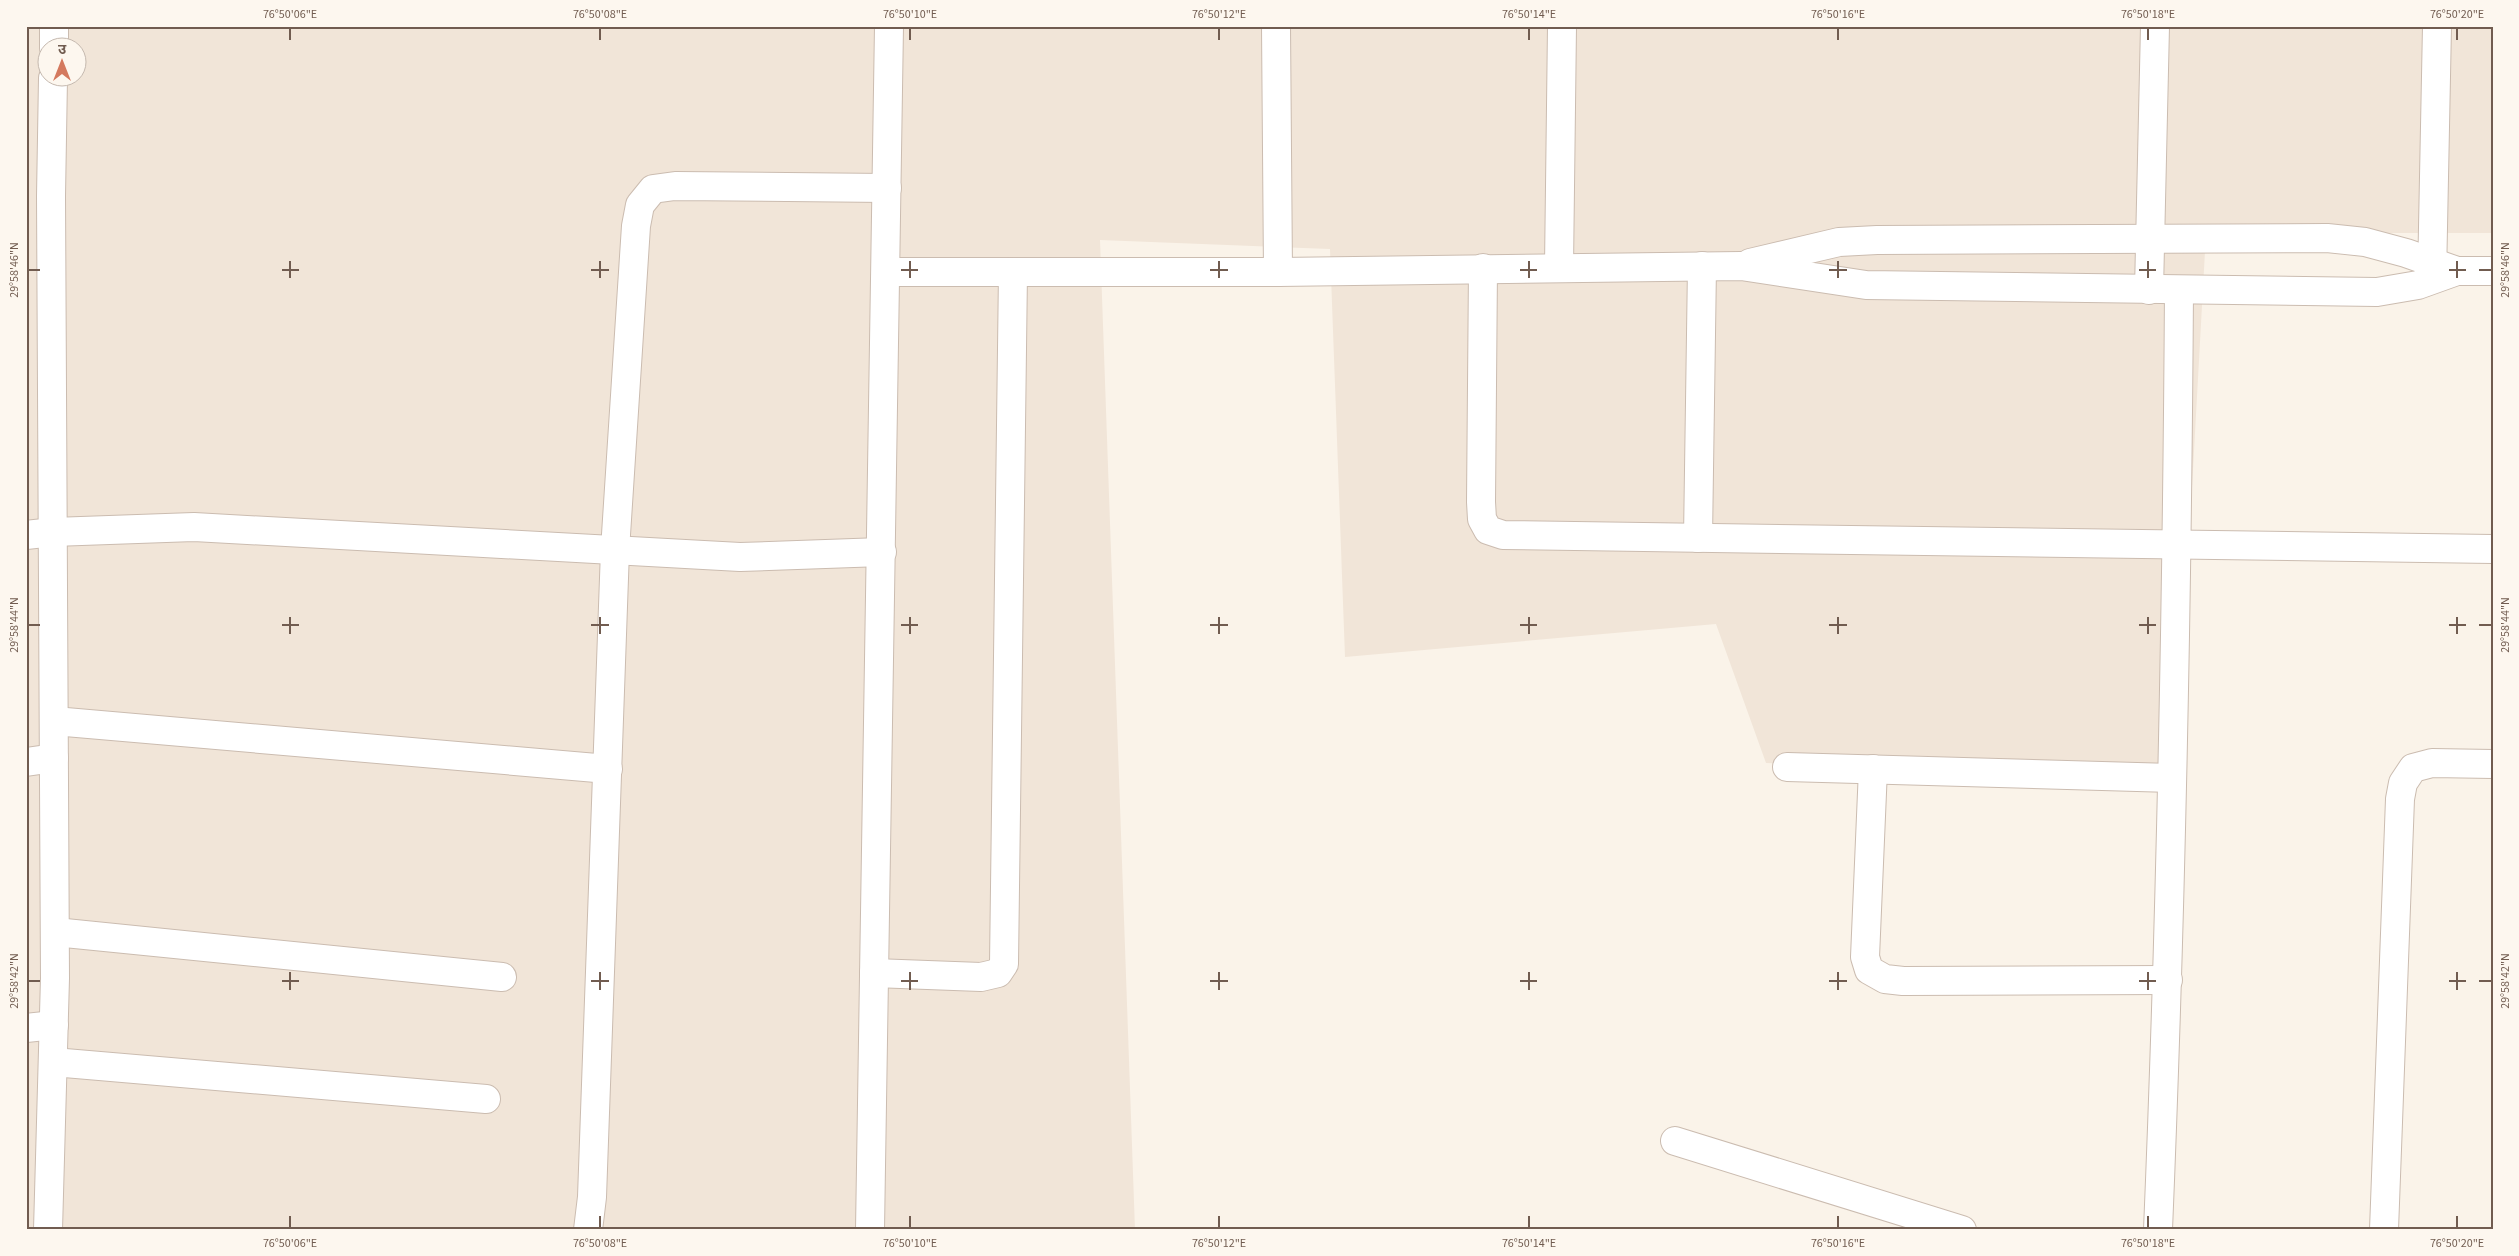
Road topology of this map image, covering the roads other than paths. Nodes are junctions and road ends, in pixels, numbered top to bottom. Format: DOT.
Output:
graph roads {
  1 [pos="889,26"];
  2 [pos="1276,26"];
  3 [pos="1562,26"];
  4 [pos="2155,26"];
  5 [pos="2437,26"];
  6 [pos="53,88"];
  7 [pos="887,188"];
  8 [pos="2150,239"];
  9 [pos="1702,266"];
  10 [pos="1741,266"];
  11 [pos="1559,267"];
  12 [pos="1483,268"];
  13 [pos="2441,271"];
  14 [pos="2493,271"];
  15 [pos="887,272"];
  16 [pos="1013,272"];
  17 [pos="1278,272"];
  18 [pos="2149,290"];
  19 [pos="2179,290"];
  20 [pos="39,533"];
  21 [pos="1698,538"];
  22 [pos="2178,544"];
  23 [pos="2493,549"];
  24 [pos="615,550"];
  25 [pos="882,552"];
  26 [pos="54,721"];
  27 [pos="54,758"];
  28 [pos="26,762"];
  29 [pos="2493,764"];
  30 [pos="1787,767"];
  31 [pos="608,769"];
  32 [pos="1873,769"];
  33 [pos="2172,778"];
  34 [pos="55,932"];
  35 [pos="874,973"];
  36 [pos="502,977"];
  37 [pos="2168,980"];
  38 [pos="54,1025"];
  39 [pos="26,1028"];
  40 [pos="53,1062"];
  41 [pos="486,1100"];
  42 [pos="1674,1141"];
  43 [pos="48,1230"];
  44 [pos="588,1230"];
  45 [pos="870,1230"];
  46 [pos="1962,1230"];
  47 [pos="2158,1230"];
  48 [pos="2384,1230"];
  1 -- 7 [label="street"];
  2 -- 17 [label="street"];
  3 -- 11 [label="street"];
  4 -- 8 [label="street"];
  5 -- 13 [label="street"];
  6 -- 20 [label="street"];
  7 -- 15 [label="street"];
  7 -- 24 [label="street"];
  8 -- 10 [label="street"];
  8 -- 13 [label="street"];
  8 -- 18 [label="street"];
  9 -- 10 [label="street"];
  9 -- 11 [label="street"];
  9 -- 21 [label="street"];
  10 -- 18 [label="street"];
  11 -- 12 [label="street"];
  12 -- 17 [label="street"];
  12 -- 21 [label="street"];
  13 -- 14 [label="street"];
  13 -- 19 [label="street"];
  15 -- 16 [label="street"];
  15 -- 25 [label="street"];
  16 -- 17 [label="street"];
  16 -- 35 [label="street"];
  18 -- 19 [label="street"];
  19 -- 22 [label="street"];
  20 -- 24 [label="street"];
  20 -- 26 [label="street"];
  21 -- 22 [label="street"];
  22 -- 23 [label="street"];
  22 -- 33 [label="street"];
  24 -- 25 [label="street"];
  24 -- 31 [label="street"];
  25 -- 35 [label="street"];
  26 -- 27 [label="street"];
  26 -- 31 [label="street"];
  27 -- 28 [label="street"];
  27 -- 34 [label="street"];
  29 -- 48 [label="street"];
  30 -- 32 [label="street"];
  31 -- 44 [label="street"];
  32 -- 33 [label="street"];
  32 -- 37 [label="street"];
  33 -- 37 [label="street"];
  34 -- 36 [label="street"];
  34 -- 38 [label="street"];
  35 -- 45 [label="street"];
  37 -- 47 [label="street"];
  38 -- 39 [label="street"];
  38 -- 40 [label="street"];
  40 -- 41 [label="street"];
  40 -- 43 [label="street"];
  42 -- 46 [label="street"];
}
